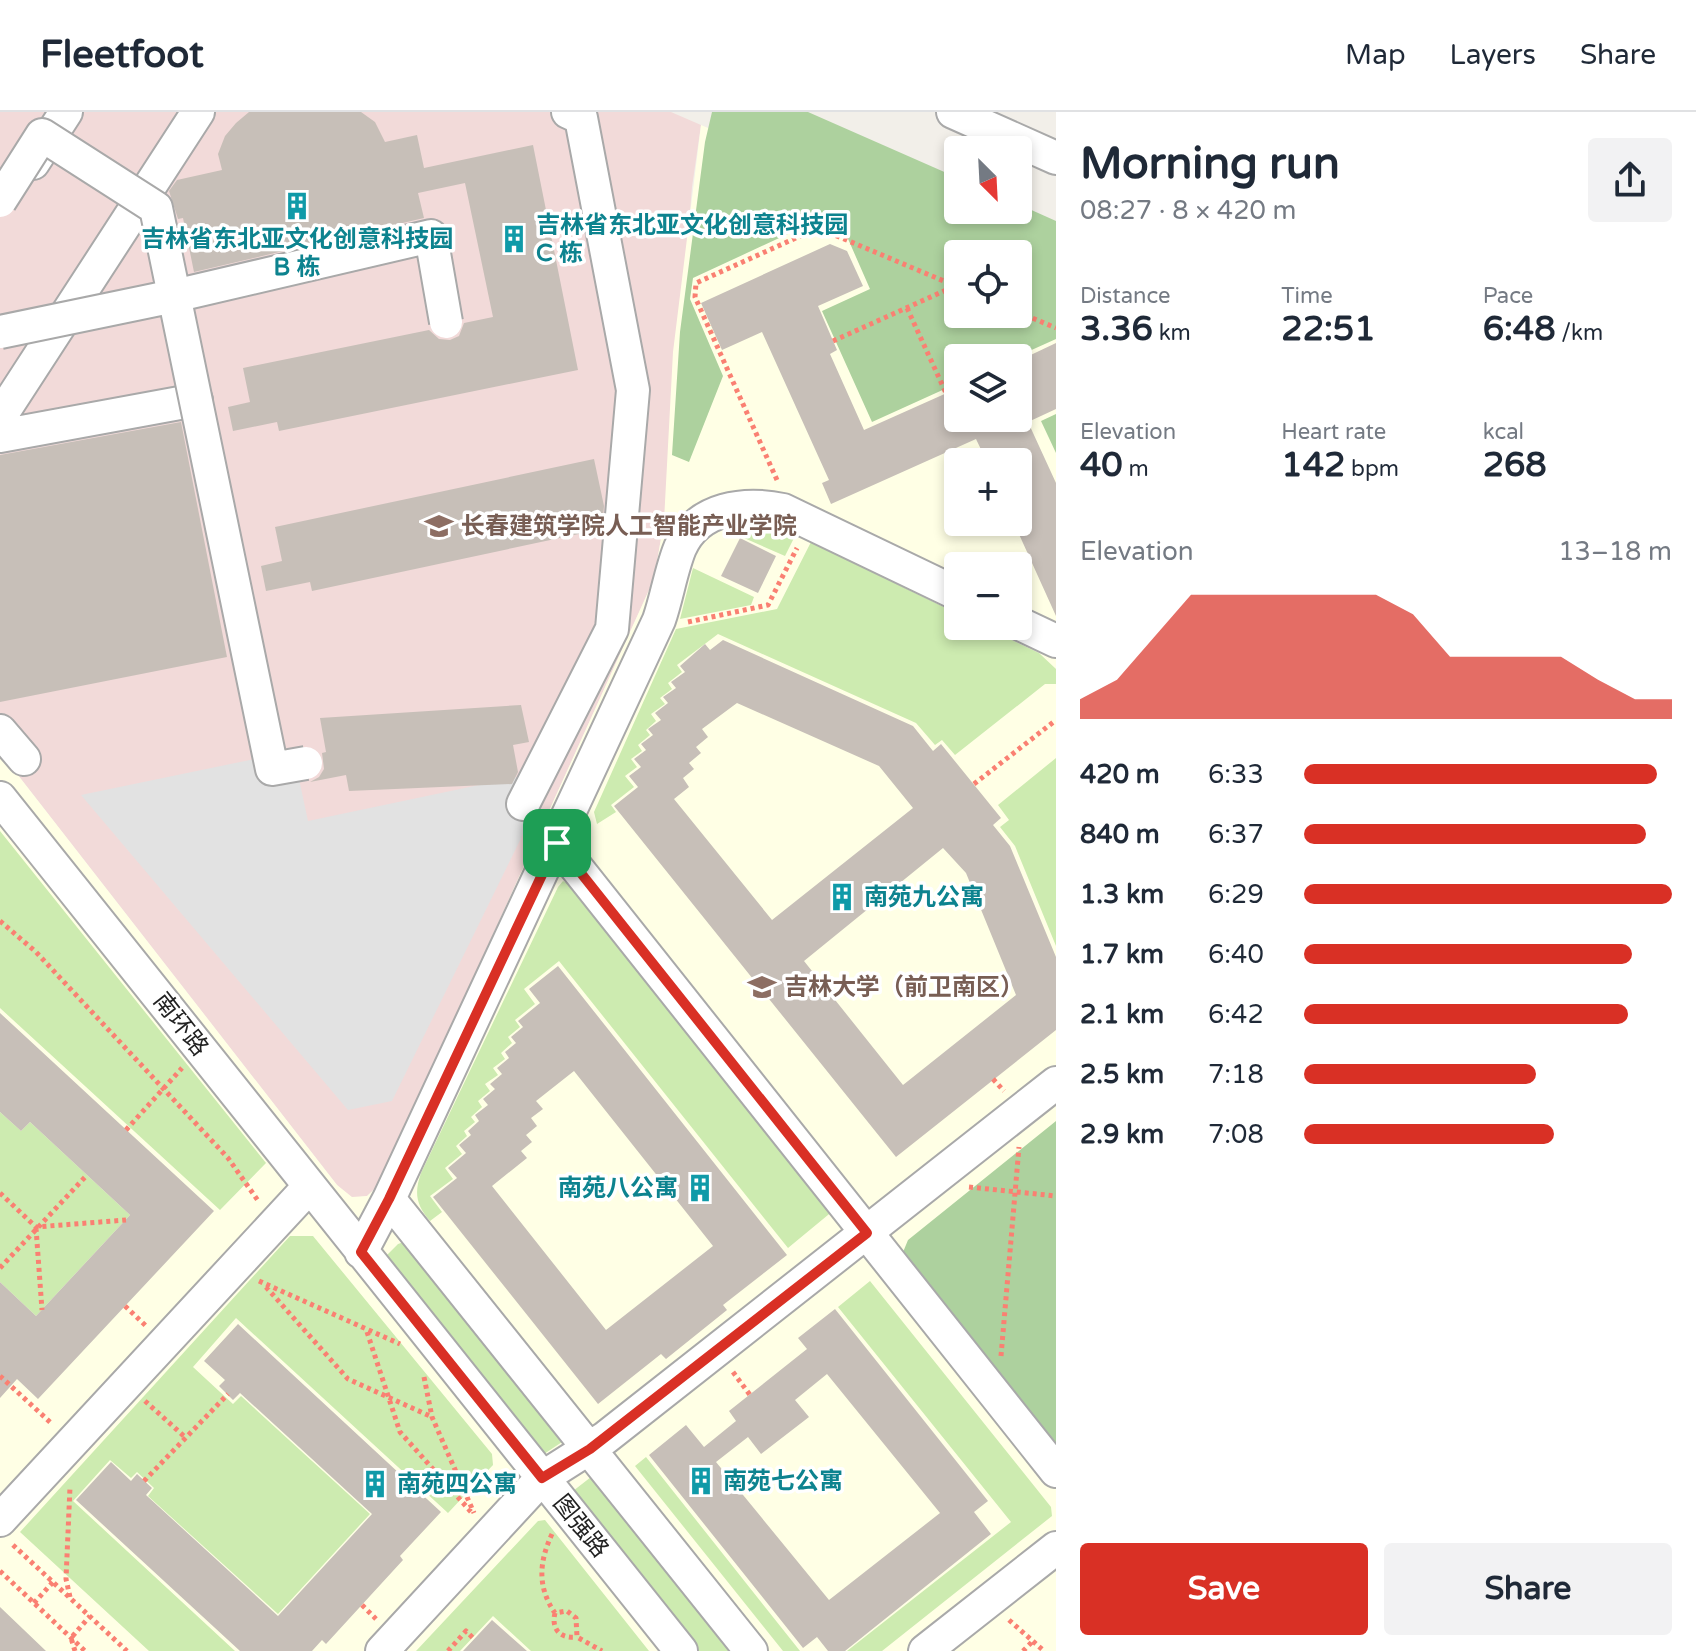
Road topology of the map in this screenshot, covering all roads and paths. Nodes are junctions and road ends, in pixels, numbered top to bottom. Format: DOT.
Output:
graph roads {
  1 [pos="66,112"];
  2 [pos="198,112"];
  3 [pos="568,112"];
  4 [pos="953,112"];
  5 [pos="1056,158"];
  6 [pos="139,195"];
  7 [pos="0,201"];
  8 [pos="0,214"];
  9 [pos="944,281"];
  10 [pos="944,292"];
  11 [pos="174,296"];
  12 [pos="907,308"];
  13 [pos="1032,318"];
  14 [pos="60,319"];
  15 [pos="446,322"];
  16 [pos="1056,328"];
  17 [pos="0,332"];
  18 [pos="833,341"];
  19 [pos="944,389"];
  20 [pos="196,400"];
  21 [pos="0,416"];
  22 [pos="0,436"];
  23 [pos="777,480"];
  24 [pos="809,523"];
  25 [pos="944,587"];
  26 [pos="686,622"];
  27 [pos="1032,630"];
  28 [pos="1056,641"];
  29 [pos="1056,720"];
  30 [pos="0,731"];
  31 [pos="24,759"];
  32 [pos="306,763"];
  33 [pos="974,784"];
  34 [pos="0,798"];
  35 [pos="523,804"];
  36 [pos="557,843"];
  37 [pos="0,921"];
  38 [pos="201,1049"];
  39 [pos="1056,1083"];
  40 [pos="163,1089"];
  41 [pos="126,1130"];
  42 [pos="1020,1137"];
  43 [pos="87,1175"];
  44 [pos="957,1186"];
  45 [pos="309,1187"];
  46 [pos="1015,1192"];
  47 [pos="0,1193"];
  48 [pos="1056,1196"];
  49 [pos="389,1199"];
  50 [pos="260,1204"];
  51 [pos="126,1220"];
  52 [pos="36,1227"];
  53 [pos="867,1233"];
  54 [pos="361,1252"];
  55 [pos="0,1268"];
  56 [pos="255,1279"];
  57 [pos="263,1283"];
  58 [pos="125,1306"];
  59 [pos="42,1310"];
  60 [pos="147,1326"];
  61 [pos="366,1331"];
  62 [pos="405,1346"];
  63 [pos="421,1364"];
  64 [pos="1001,1365"];
  65 [pos="730,1368"];
  66 [pos="0,1376"];
  67 [pos="228,1394"];
  68 [pos="138,1395"];
  69 [pos="750,1395"];
  70 [pos="390,1397"];
  71 [pos="432,1417"];
  72 [pos="55,1427"];
  73 [pos="186,1438"];
  74 [pos="590,1449"];
  75 [pos="1056,1471"];
  76 [pos="542,1478"];
  77 [pos="144,1481"];
  78 [pos="71,1482"];
  79 [pos="556,1526"];
  80 [pos="3,1529"];
  81 [pos="1056,1548"];
  82 [pos="0,1571"];
  83 [pos="53,1582"];
  84 [pos="70,1598"];
  85 [pos="34,1603"];
  86 [pos="362,1605"];
  87 [pos="555,1613"];
  88 [pos="90,1616"];
  89 [pos="1006,1617"];
  90 [pos="381,1637"];
  91 [pos="577,1637"];
  92 [pos="71,1638"];
  93 [pos="474,1639"];
  94 [pos="1033,1641"];
  95 [pos="75,1651"];
  96 [pos="85,1651"];
  97 [pos="127,1651"];
  98 [pos="448,1651"];
  99 [pos="602,1651"];
  100 [pos="681,1651"];
  101 [pos="751,1651"];
  102 [pos="925,1651"];
  103 [pos="1023,1651"];
  104 [pos="1044,1651"];
  1 -- 8 [label="street"];
  2 -- 21 [label="street"];
  3 -- 35 [label="street"];
  4 -- 5 [label="street"];
  6 -- 7 [label="street, bridge"];
  6 -- 11 [label="street, bridge"];
  6 -- 14 [label="street"];
  9 -- 23 [label="path"];
  10 -- 12 [label="path"];
  11 -- 14 [label="street, bridge"];
  11 -- 15 [label="street, bridge"];
  11 -- 20 [label="street, bridge"];
  12 -- 18 [label="path"];
  12 -- 19 [label="path"];
  13 -- 16 [label="path"];
  14 -- 17 [label="street, bridge"];
  14 -- 21 [label="street"];
  20 -- 22 [label="street"];
  20 -- 32 [label="street, bridge"];
  24 -- 25 [label="street"];
  24 -- 26 [label="path"];
  24 -- 36 [label="street"];
  27 -- 28 [label="street"];
  29 -- 33 [label="path"];
  30 -- 31 [label="street"];
  34 -- 38 [label="street, 南环路"];
  36 -- 49 [label="street"];
  36 -- 53 [label="street"];
  37 -- 40 [label="path"];
  38 -- 40 [label="path"];
  38 -- 45 [label="street, 南环路"];
  39 -- 53 [label="street"];
  40 -- 41 [label="path"];
  40 -- 50 [label="path"];
  42 -- 46 [label="path"];
  43 -- 52 [label="path"];
  44 -- 46 [label="path"];
  45 -- 54 [label="street, 南环路"];
  45 -- 80 [label="street"];
  46 -- 48 [label="path"];
  46 -- 64 [label="path"];
  47 -- 52 [label="path"];
  49 -- 54 [label="street"];
  49 -- 74 [label="street"];
  51 -- 52 [label="path"];
  52 -- 55 [label="path"];
  52 -- 59 [label="path"];
  53 -- 74 [label="street"];
  53 -- 75 [label="street"];
  54 -- 76 [label="street, 图强路"];
  56 -- 57 [label="path"];
  57 -- 61 [label="path"];
  57 -- 70 [label="path"];
  58 -- 60 [label="path"];
  61 -- 62 [label="path"];
  61 -- 70 [label="path"];
  63 -- 71 [label="path"];
  65 -- 69 [label="path"];
  66 -- 72 [label="path"];
  67 -- 73 [label="path"];
  68 -- 73 [label="path"];
  70 -- 71 [label="path"];
  70 -- 71 [label="path"];
  73 -- 77 [label="path"];
  74 -- 76 [label="street"];
  74 -- 101 [label="street"];
  76 -- 90 [label="street"];
  76 -- 100 [label="street, 图强路"];
  78 -- 84 [label="path"];
  79 -- 87 [label="path"];
  80 -- 83 [label="path"];
  81 -- 102 [label="street"];
  82 -- 85 [label="path"];
  83 -- 84 [label="path"];
  83 -- 85 [label="path"];
  84 -- 88 [label="path"];
  85 -- 92 [label="path"];
  86 -- 90 [label="path"];
  87 -- 91 [label="path"];
  87 -- 91 [label="path"];
  88 -- 92 [label="path"];
  88 -- 97 [label="path"];
  89 -- 94 [label="path"];
  91 -- 99 [label="path"];
  92 -- 95 [label="path"];
  92 -- 96 [label="path"];
  93 -- 98 [label="path"];
  94 -- 103 [label="path"];
  94 -- 104 [label="path"];
}
